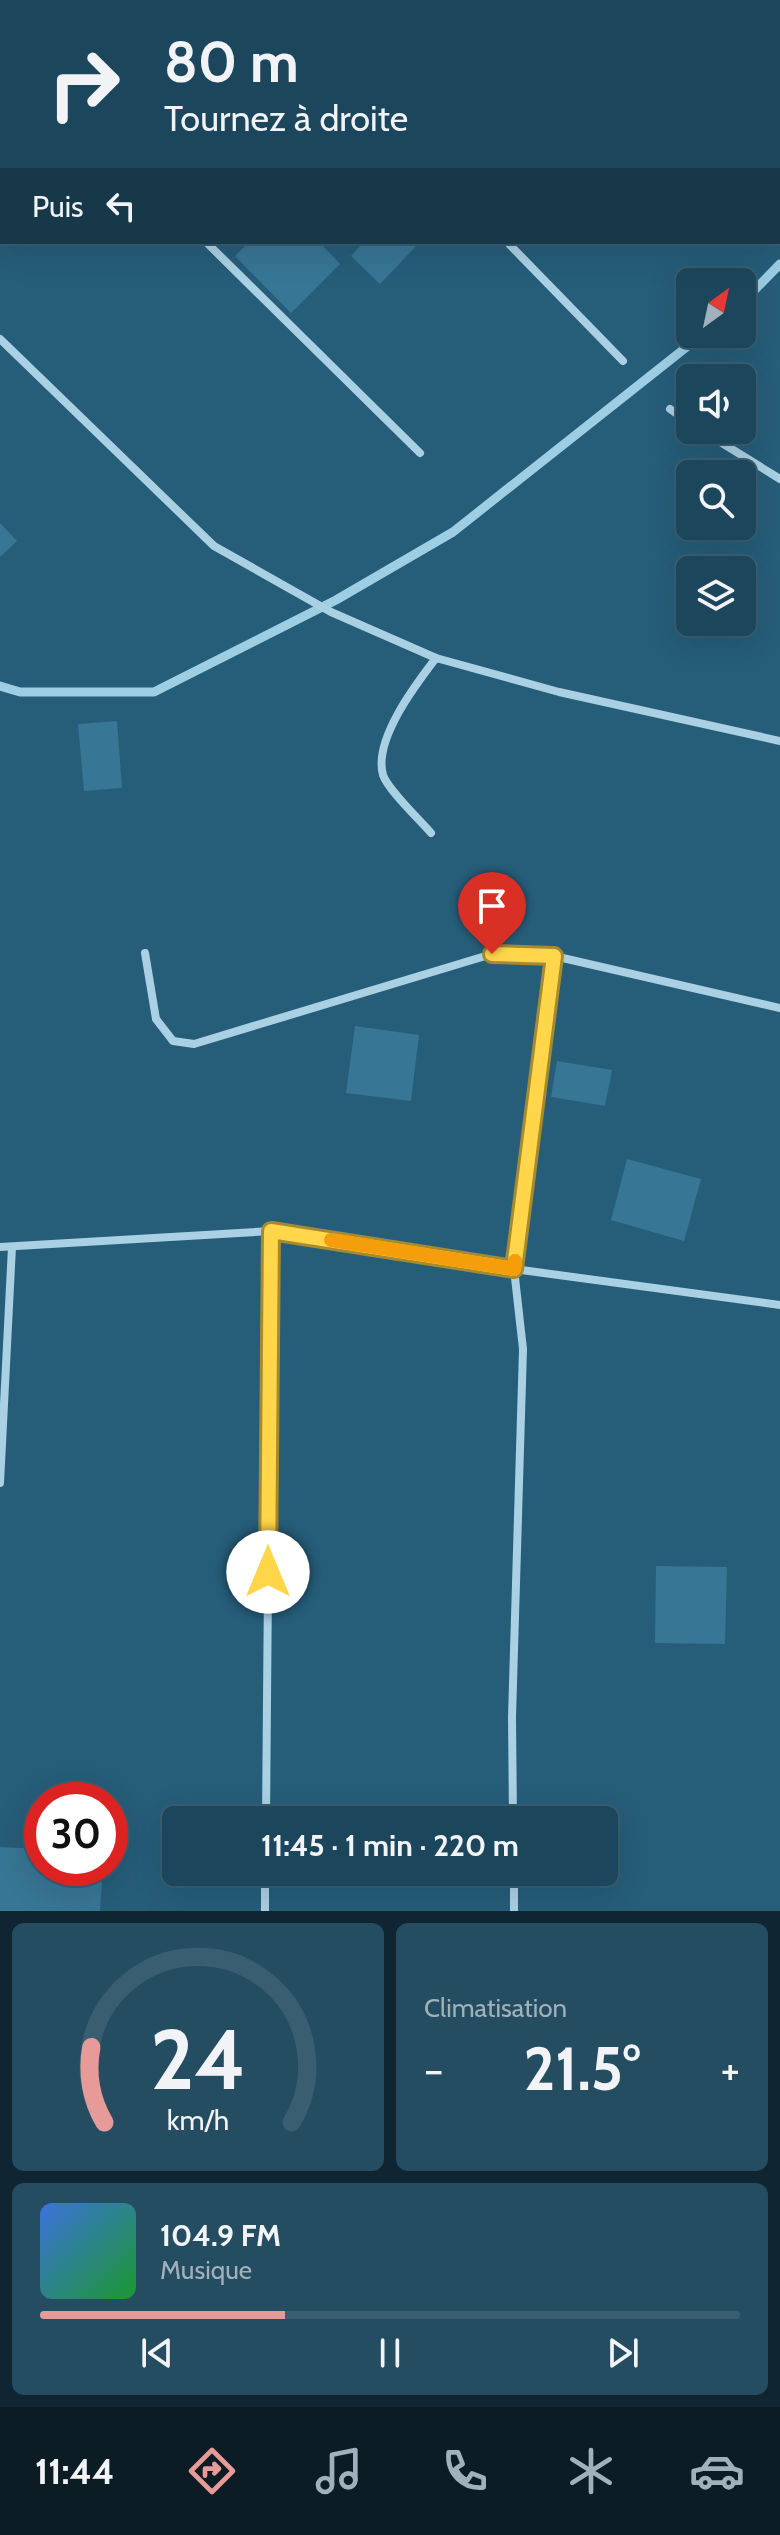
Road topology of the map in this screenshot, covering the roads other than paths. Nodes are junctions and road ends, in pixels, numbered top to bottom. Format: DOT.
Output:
graph roads {
  1 [pos="208,244"];
  2 [pos="509,244"];
  3 [pos="0,339"];
  4 [pos="623,361"];
  5 [pos="670,409"];
  6 [pos="676,413"];
  7 [pos="724,444"];
  8 [pos="420,453"];
  9 [pos="780,479"];
  10 [pos="436,658"];
  11 [pos="780,741"];
  12 [pos="431,833"];
  13 [pos="145,953"];
  14 [pos="554,956"];
  15 [pos="780,1008"];
  16 [pos="271,1231"];
  17 [pos="0,1247"];
  18 [pos="12,1247"];
  19 [pos="514,1269"];
  20 [pos="780,1305"];
  21 [pos="0,1483"];
  22 [pos="266,1806"];
  23 [pos="513,1806"];
  24 [pos="265,1886"];
  25 [pos="514,1886"];
  26 [pos="265,1911"];
  27 [pos="514,1911"];
  1 -- 8 [label="street"];
  2 -- 4 [label="street"];
  3 -- 10 [label="street"];
  5 -- 6 [label="street"];
  7 -- 9 [label="street"];
  10 -- 11 [label="street"];
  10 -- 12 [label="street"];
  13 -- 14 [label="street"];
  14 -- 15 [label="street"];
  14 -- 19 [label="street"];
  16 -- 18 [label="street"];
  16 -- 19 [label="street"];
  16 -- 22 [label="street"];
  17 -- 18 [label="street"];
  18 -- 21 [label="street"];
  19 -- 20 [label="street"];
  19 -- 23 [label="street"];
  24 -- 26 [label="street"];
  25 -- 27 [label="street"];
}
